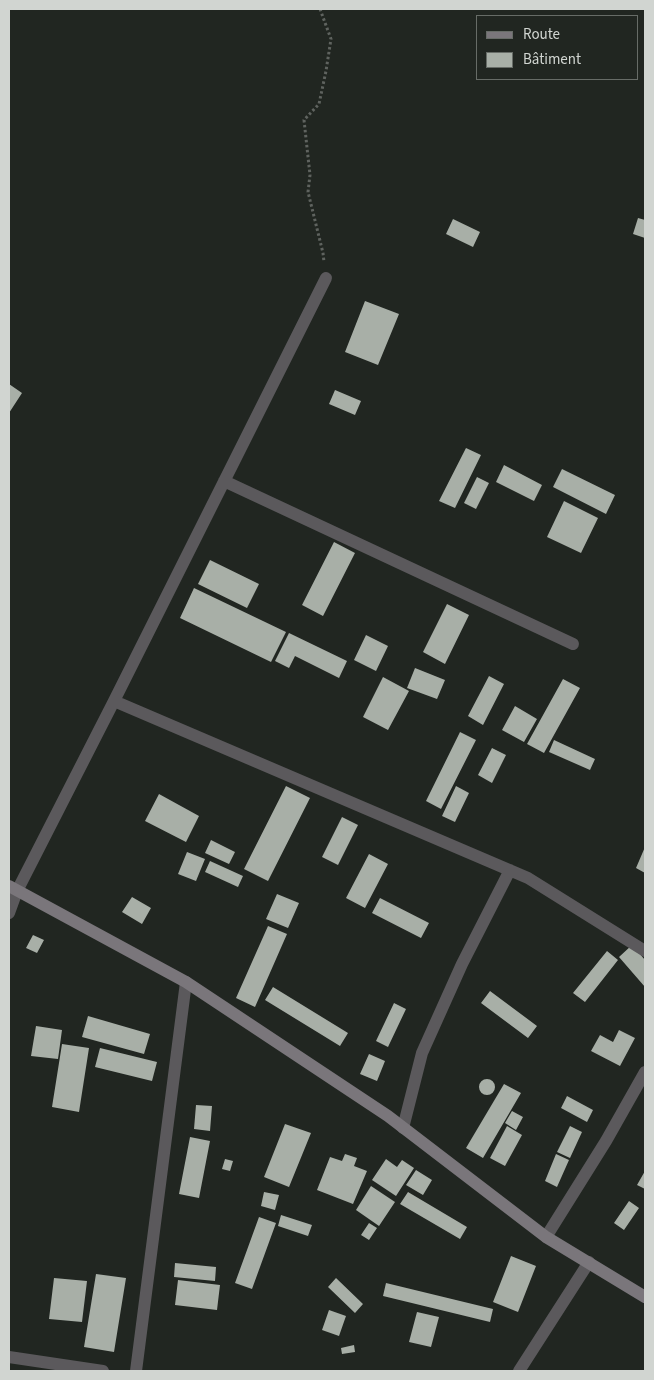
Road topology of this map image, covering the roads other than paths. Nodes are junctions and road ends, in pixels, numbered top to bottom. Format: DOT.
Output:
graph roads {
  1 [pos="326,278"];
  2 [pos="224,482"];
  3 [pos="572,644"];
  4 [pos="114,701"];
  5 [pos="510,870"];
  6 [pos="13,888"];
  7 [pos="9,913"];
  8 [pos="645,951"];
  9 [pos="186,982"];
  10 [pos="645,1072"];
  11 [pos="403,1128"];
  12 [pos="546,1237"];
  13 [pos="589,1262"];
  14 [pos="645,1297"];
  15 [pos="9,1357"];
  16 [pos="103,1371"];
  17 [pos="136,1371"];
  18 [pos="518,1371"];
  1 -- 2 [label="street"];
  2 -- 3 [label="street"];
  2 -- 4 [label="street"];
  4 -- 5 [label="street"];
  4 -- 6 [label="street"];
  5 -- 8 [label="street"];
  5 -- 11 [label="street"];
  6 -- 7 [label="street"];
  6 -- 9 [label="street"];
  9 -- 11 [label="street"];
  9 -- 17 [label="street"];
  10 -- 12 [label="street"];
  11 -- 12 [label="street"];
  12 -- 13 [label="street"];
  13 -- 14 [label="street"];
  13 -- 18 [label="street"];
  15 -- 16 [label="street"];
}
